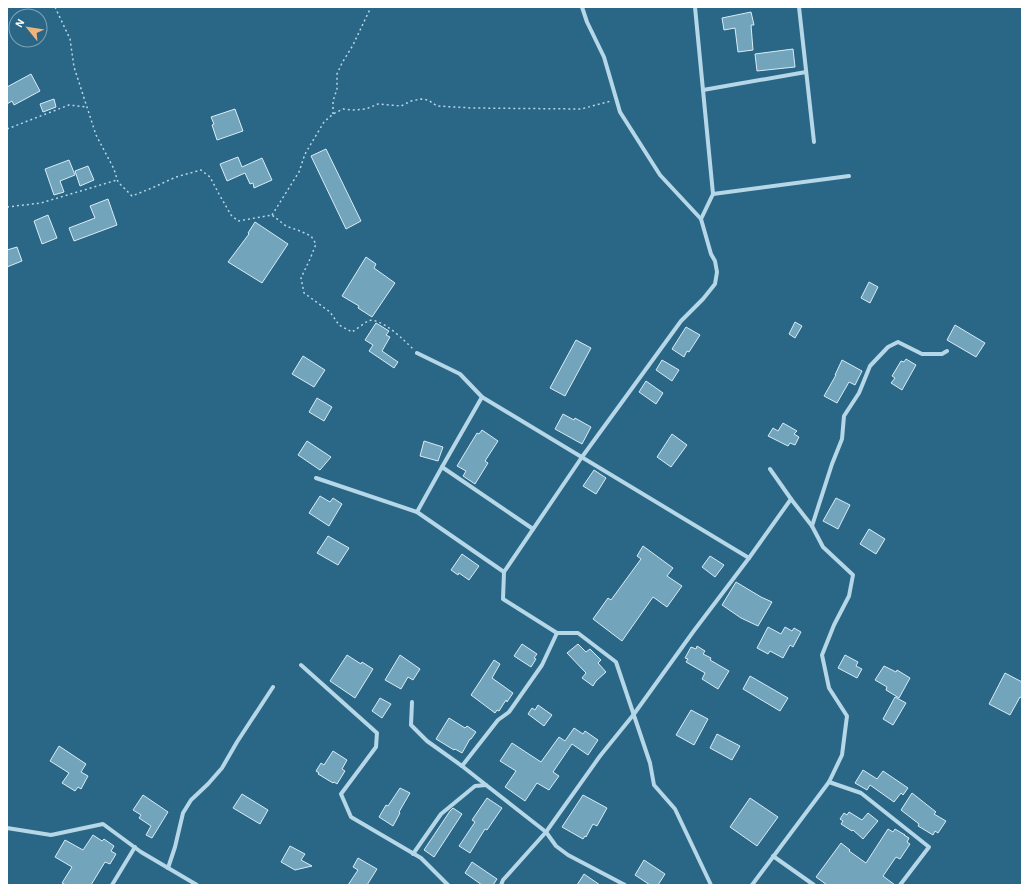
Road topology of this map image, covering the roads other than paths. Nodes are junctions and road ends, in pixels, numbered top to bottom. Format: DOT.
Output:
graph roads {
  1 [pos="582,7"];
  2 [pos="695,7"];
  3 [pos="799,7"];
  4 [pos="806,72"];
  5 [pos="703,90"];
  6 [pos="814,142"];
  7 [pos="849,176"];
  8 [pos="713,194"];
  9 [pos="701,219"];
  10 [pos="946,350"];
  11 [pos="417,353"];
  12 [pos="482,397"];
  13 [pos="582,457"];
  14 [pos="442,467"];
  15 [pos="770,469"];
  16 [pos="316,478"];
  17 [pos="791,499"];
  18 [pos="417,512"];
  19 [pos="812,526"];
  20 [pos="533,529"];
  21 [pos="749,558"];
  22 [pos="504,572"];
  23 [pos="557,633"];
  24 [pos="301,665"];
  25 [pos="273,687"];
  26 [pos="412,702"];
  27 [pos="634,714"];
  28 [pos="462,766"];
  29 [pos="829,782"];
  30 [pos="486,785"];
  31 [pos="7,828"];
  32 [pos="546,832"];
  33 [pos="135,847"];
  34 [pos="413,854"];
  35 [pos="773,856"];
  36 [pos="168,868"];
  37 [pos="112,885"];
  38 [pos="197,885"];
  39 [pos="448,885"];
  40 [pos="501,885"];
  41 [pos="625,885"];
  42 [pos="711,885"];
  43 [pos="752,885"];
  44 [pos="814,885"];
  45 [pos="900,885"];
  1 -- 9 [label="street"];
  2 -- 5 [label="street"];
  3 -- 4 [label="street"];
  4 -- 5 [label="street"];
  4 -- 6 [label="street"];
  5 -- 8 [label="street"];
  7 -- 8 [label="street"];
  8 -- 9 [label="street"];
  9 -- 13 [label="street"];
  10 -- 19 [label="street"];
  11 -- 12 [label="street"];
  12 -- 13 [label="street"];
  12 -- 14 [label="street"];
  13 -- 20 [label="street"];
  13 -- 21 [label="street"];
  14 -- 18 [label="street"];
  14 -- 20 [label="street"];
  15 -- 17 [label="street"];
  16 -- 18 [label="street"];
  17 -- 19 [label="street"];
  17 -- 21 [label="street"];
  18 -- 22 [label="street"];
  19 -- 29 [label="street"];
  20 -- 22 [label="street"];
  21 -- 27 [label="street"];
  22 -- 23 [label="street"];
  23 -- 27 [label="street"];
  23 -- 28 [label="street"];
  24 -- 34 [label="street"];
  25 -- 36 [label="street"];
  26 -- 28 [label="street"];
  27 -- 32 [label="street"];
  27 -- 42 [label="street"];
  28 -- 30 [label="street"];
  29 -- 35 [label="street"];
  29 -- 45 [label="street"];
  30 -- 32 [label="street"];
  30 -- 34 [label="street"];
  31 -- 33 [label="street"];
  32 -- 40 [label="street"];
  32 -- 41 [label="street"];
  33 -- 36 [label="street"];
  33 -- 37 [label="street"];
  34 -- 39 [label="street"];
  35 -- 43 [label="street"];
  35 -- 44 [label="street"];
  36 -- 38 [label="street"];
}
